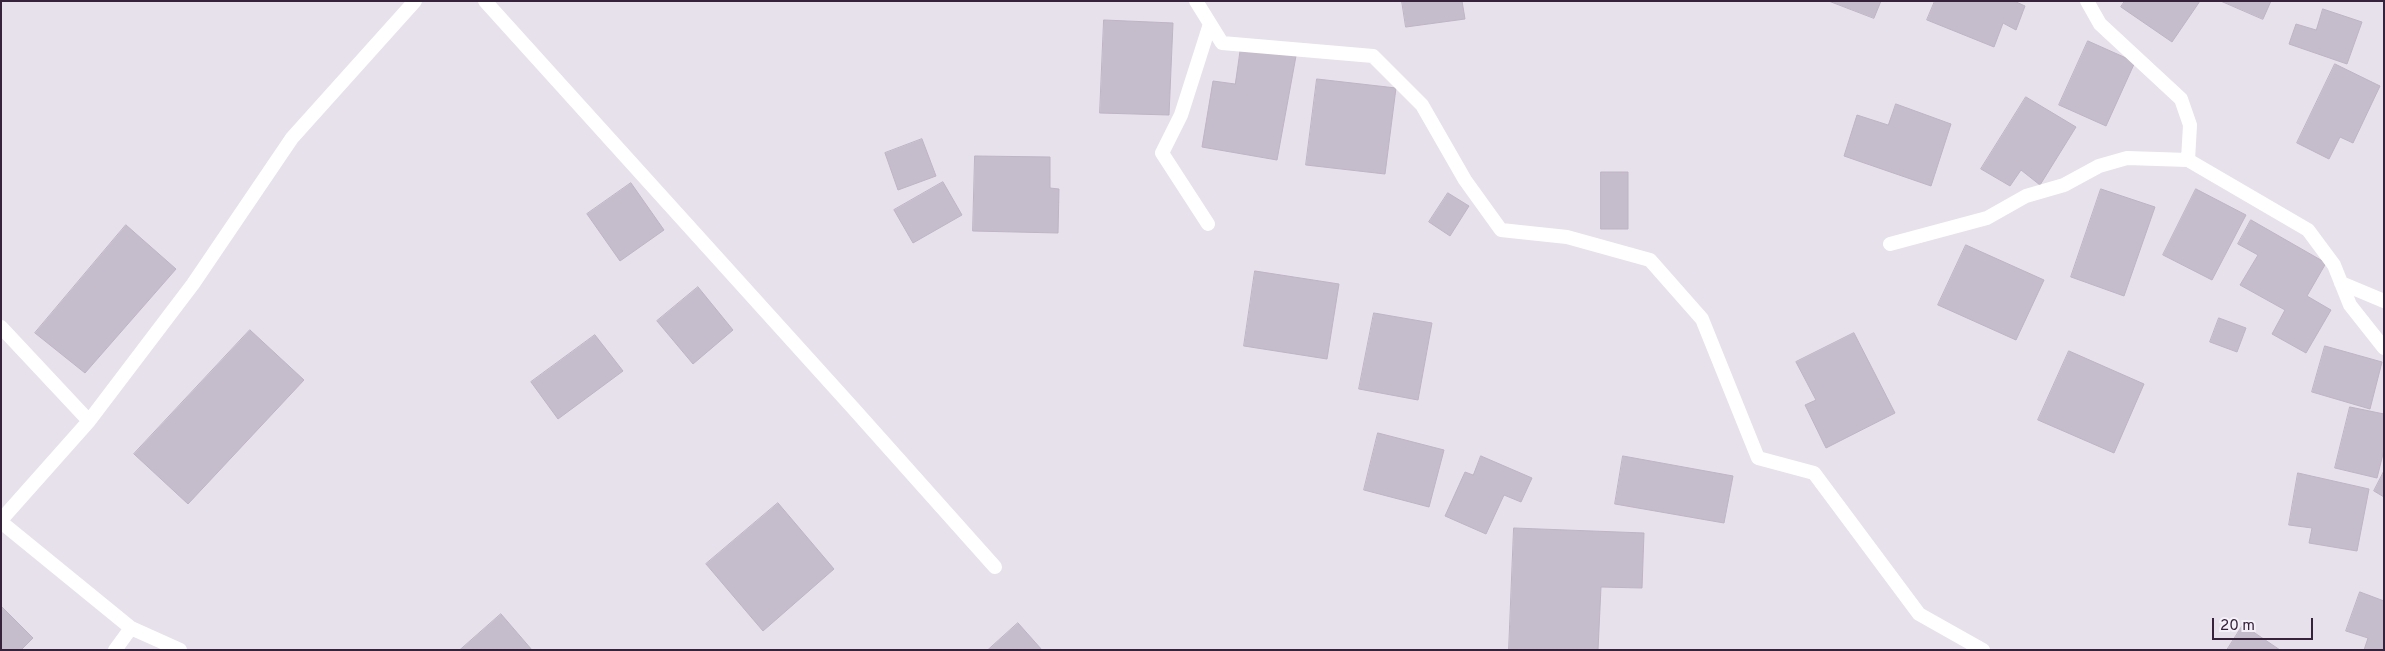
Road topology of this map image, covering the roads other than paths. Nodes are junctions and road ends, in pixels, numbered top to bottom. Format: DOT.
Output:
graph roads {
  1 [pos="415,1"];
  2 [pos="485,1"];
  3 [pos="1196,1"];
  4 [pos="2087,1"];
  5 [pos="1210,24"];
  6 [pos="2188,160"];
  7 [pos="1208,224"];
  8 [pos="1890,244"];
  9 [pos="2341,283"];
  10 [pos="2384,301"];
  11 [pos="1,327"];
  12 [pos="2384,348"];
  13 [pos="89,421"];
  14 [pos="1,521"];
  15 [pos="995,568"];
  16 [pos="131,628"];
  17 [pos="115,650"];
  18 [pos="180,650"];
  19 [pos="1983,650"];
  1 -- 13 [label="street"];
  2 -- 15 [label="street"];
  3 -- 5 [label="street"];
  4 -- 6 [label="street"];
  5 -- 7 [label="street"];
  5 -- 19 [label="street"];
  6 -- 8 [label="street"];
  6 -- 9 [label="street"];
  9 -- 10 [label="street"];
  9 -- 12 [label="street"];
  11 -- 13 [label="street"];
  13 -- 14 [label="street"];
  14 -- 16 [label="street"];
  16 -- 17 [label="street"];
  16 -- 18 [label="street"];
}
